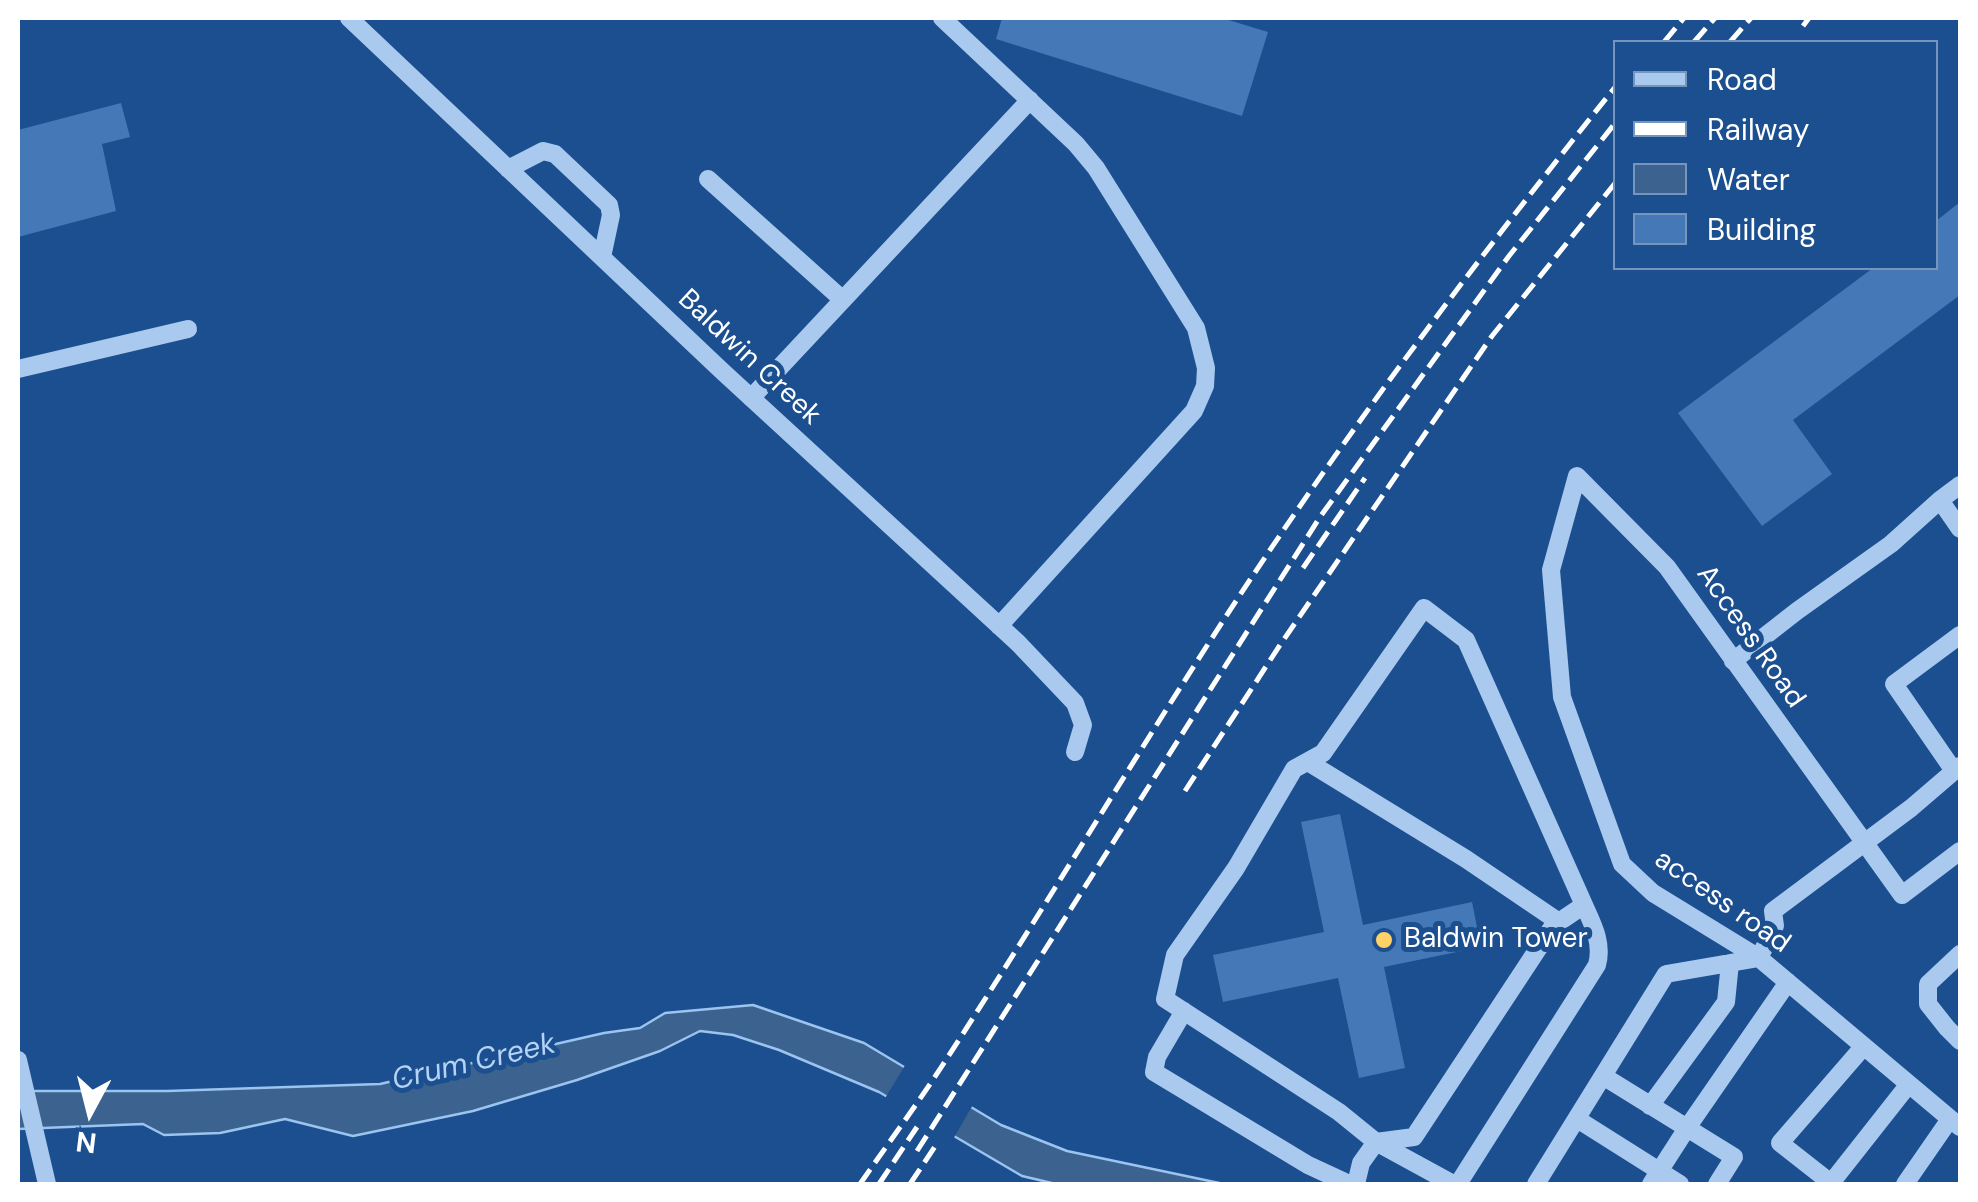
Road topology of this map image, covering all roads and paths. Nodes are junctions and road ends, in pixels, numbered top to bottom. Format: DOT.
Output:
graph roads {
  1 [pos="349,18"];
  2 [pos="942,18"];
  3 [pos="1030,100"];
  4 [pos="508,168"];
  5 [pos="708,180"];
  6 [pos="602,257"];
  7 [pos="843,300"];
  8 [pos="188,329"];
  9 [pos="18,369"];
  10 [pos="752,398"];
  11 [pos="1577,476"];
  12 [pos="1960,485"];
  13 [pos="1940,500"];
  14 [pos="1960,529"];
  15 [pos="999,626"];
  16 [pos="1960,634"];
  17 [pos="1733,660"];
  18 [pos="1075,752"];
  19 [pos="1308,762"];
  20 [pos="1957,769"];
  21 [pos="1863,843"];
  22 [pos="1960,851"];
  23 [pos="1584,905"];
  24 [pos="1559,922"];
  25 [pos="1960,954"];
  26 [pos="1759,958"];
  27 [pos="1730,962"];
  28 [pos="1788,982"];
  29 [pos="1184,1011"];
  30 [pos="1960,1040"];
  31 [pos="1864,1046"];
  32 [pos="18,1060"];
  33 [pos="1603,1076"];
  34 [pos="1909,1084"];
  35 [pos="1650,1106"];
  36 [pos="1576,1118"];
  37 [pos="1956,1123"];
  38 [pos="1686,1128"];
  39 [pos="1376,1142"];
  40 [pos="1655,1178"];
  41 [pos="48,1184"];
  42 [pos="1352,1184"];
  43 [pos="1456,1184"];
  44 [pos="1536,1184"];
  45 [pos="1680,1184"];
  46 [pos="1716,1184"];
  47 [pos="1905,1184"];
  1 -- 4 [label="street, Baldwin Creek"];
  2 -- 3 [label="street"];
  3 -- 7 [label="street"];
  3 -- 15 [label="street"];
  4 -- 6 [label="street, Baldwin Creek"];
  4 -- 6 [label="street"];
  5 -- 7 [label="street"];
  6 -- 10 [label="street, Baldwin Creek"];
  7 -- 10 [label="street"];
  8 -- 9 [label="street"];
  10 -- 15 [label="street, Baldwin Creek"];
  11 -- 17 [label="street, Access Road"];
  11 -- 26 [label="street, access road"];
  12 -- 13 [label="street"];
  13 -- 14 [label="street"];
  13 -- 17 [label="street"];
  15 -- 18 [label="street, Baldwin Creek"];
  16 -- 20 [label="street"];
  17 -- 21 [label="street, Access Road"];
  19 -- 23 [label="street"];
  19 -- 24 [label="street"];
  19 -- 29 [label="street"];
  20 -- 21 [label="street"];
  21 -- 22 [label="street, Access Road"];
  21 -- 26 [label="street"];
  23 -- 24 [label="street"];
  23 -- 43 [label="street"];
  24 -- 39 [label="street"];
  25 -- 30 [label="street"];
  26 -- 27 [label="street, Access Road"];
  26 -- 28 [label="street, access road"];
  27 -- 33 [label="street, Access Road"];
  27 -- 35 [label="street"];
  28 -- 31 [label="street, access road"];
  28 -- 38 [label="street"];
  29 -- 39 [label="street"];
  29 -- 42 [label="street"];
  31 -- 34 [label="street, access road"];
  31 -- 34 [label="street"];
  32 -- 41 [label="street"];
  33 -- 35 [label="street"];
  33 -- 36 [label="street, Access Road"];
  34 -- 37 [label="street, access road"];
  35 -- 38 [label="street"];
  36 -- 40 [label="street"];
  36 -- 44 [label="street, Access Road"];
  37 -- 47 [label="street"];
  38 -- 40 [label="street"];
  38 -- 46 [label="street"];
  39 -- 42 [label="street"];
  39 -- 43 [label="street"];
  40 -- 45 [label="street"];
}
